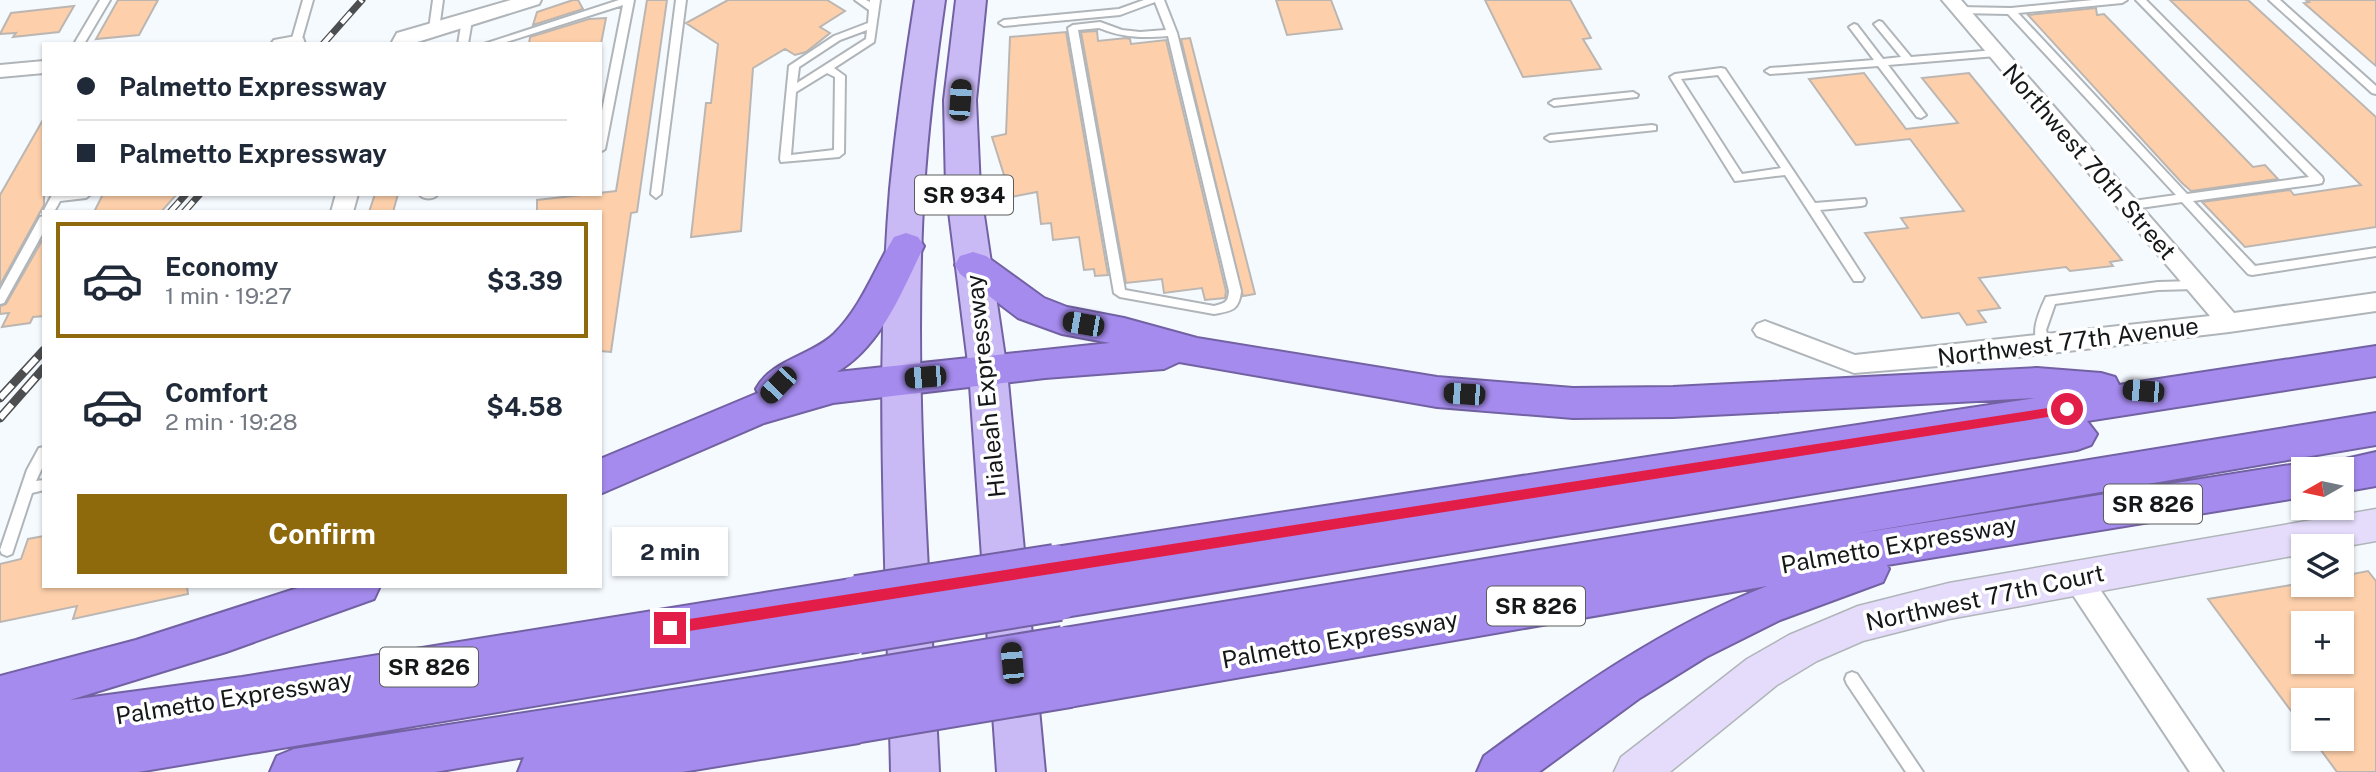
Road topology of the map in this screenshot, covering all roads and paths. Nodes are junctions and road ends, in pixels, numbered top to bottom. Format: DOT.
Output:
graph roads {
  1 [pos="105,0"];
  2 [pos="308,0"];
  3 [pos="438,0"];
  4 [pos="532,0"];
  5 [pos="681,0"];
  6 [pos="860,0"];
  7 [pos="930,0"];
  8 [pos="971,0"];
  9 [pos="1153,0"];
  10 [pos="1159,0"];
  11 [pos="2122,0"];
  12 [pos="2141,0"];
  13 [pos="2274,0"];
  14 [pos="875,4"];
  15 [pos="1955,5"];
  16 [pos="2011,11"];
  17 [pos="467,20"];
  18 [pos="1004,23"];
  19 [pos="873,24"];
  20 [pos="1879,24"];
  21 [pos="1854,27"];
  22 [pos="434,29"];
  23 [pos="1172,33"];
  24 [pos="80,42"];
  25 [pos="289,42"];
  26 [pos="402,42"];
  27 [pos="463,42"];
  28 [pos="495,42"];
  29 [pos="1996,53"];
  30 [pos="1879,60"];
  31 [pos="1909,61"];
  32 [pos="42,67"];
  33 [pos="827,69"];
  34 [pos="0,71"];
  35 [pos="1770,71"];
  36 [pos="2376,91"];
  37 [pos="790,92"];
  38 [pos="1633,95"];
  39 [pos="1554,103"];
  40 [pos="1921,115"];
  41 [pos="1652,128"];
  42 [pos="1550,138"];
  43 [pos="602,139"];
  44 [pos="1788,172"];
  45 [pos="656,194"];
  46 [pos="71,196"];
  47 [pos="2186,200"];
  48 [pos="1861,202"];
  49 [pos="2126,206"];
  50 [pos="1811,207"];
  51 [pos="49,210"];
  52 [pos="42,224"];
  53 [pos="906,246"];
  54 [pos="2376,252"];
  55 [pos="973,265"];
  56 [pos="1858,278"];
  57 [pos="2196,285"];
  58 [pos="0,300"];
  59 [pos="2376,302"];
  60 [pos="2229,323"];
  61 [pos="1765,330"];
  62 [pos="2045,345"];
  63 [pos="1198,353"];
  64 [pos="2376,361"];
  65 [pos="988,372"];
  66 [pos="904,379"];
  67 [pos="2376,386"];
  68 [pos="2170,393"];
  69 [pos="754,410"];
  70 [pos="2376,429"];
  71 [pos="42,456"];
  72 [pos="2376,469"];
  73 [pos="2354,473"];
  74 [pos="602,476"];
  75 [pos="2291,483"];
  76 [pos="42,485"];
  77 [pos="27,488"];
  78 [pos="2002,527"];
  79 [pos="2374,528"];
  80 [pos="7,550"];
  81 [pos="2077,578"];
  82 [pos="1057,582"];
  83 [pos="353,588"];
  84 [pos="857,615"];
  85 [pos="1067,667"];
  86 [pos="1852,679"];
  87 [pos="0,697"];
  88 [pos="858,702"];
  89 [pos="0,732"];
  90 [pos="0,772"];
  91 [pos="294,772"];
  92 [pos="542,772"];
  93 [pos="915,772"];
  94 [pos="1021,772"];
  95 [pos="1501,772"];
  96 [pos="1636,772"];
  97 [pos="1915,772"];
  98 [pos="2208,772"];
  1 -- 24 [label="lane"];
  2 -- 25 [label="lane"];
  3 -- 22 [label="lane"];
  4 -- 17 [label="street"];
  5 -- 45 [label="lane"];
  6 -- 14 [label="lane"];
  7 -- 53 [label="main road, SR 934"];
  8 -- 55 [label="main road, Hialeah Expressway / SR 934"];
  9 -- 18 [label="lane"];
  10 -- 23 [label="lane"];
  11 -- 16 [label="lane"];
  12 -- 47 [label="lane"];
  13 -- 36 [label="lane"];
  14 -- 19 [label="lane"];
  15 -- 16 [label="lane"];
  15 -- 29 [label="street, Northwest 70th Street"];
  16 -- 47 [label="lane"];
  17 -- 22 [label="street"];
  17 -- 27 [label="lane"];
  19 -- 33 [label="lane"];
  19 -- 37 [label="lane"];
  20 -- 31 [label="lane"];
  21 -- 30 [label="lane"];
  22 -- 26 [label="street"];
  23 -- 23 [label="lane"];
  28 -- 43 [label="lane"];
  29 -- 31 [label="lane"];
  29 -- 49 [label="street, Northwest 70th Street"];
  30 -- 31 [label="lane"];
  30 -- 35 [label="lane"];
  30 -- 40 [label="lane"];
  32 -- 34 [label="street"];
  33 -- 37 [label="lane"];
  33 -- 37 [label="lane"];
  38 -- 39 [label="lane"];
  41 -- 42 [label="lane"];
  44 -- 44 [label="lane"];
  44 -- 50 [label="lane"];
  46 -- 51 [label="lane"];
  47 -- 49 [label="lane"];
  47 -- 54 [label="lane"];
  48 -- 50 [label="lane"];
  49 -- 57 [label="street, Northwest 70th Street"];
  50 -- 56 [label="lane"];
  52 -- 58 [label="lane"];
  53 -- 66 [label="main road, SR 934"];
  53 -- 69 [label="highway"];
  55 -- 63 [label="highway"];
  55 -- 65 [label="main road, Hialeah Expressway / SR 934"];
  57 -- 60 [label="street, Northwest 70th Street"];
  57 -- 62 [label="lane"];
  59 -- 60 [label="street, Northwest 77th Avenue"];
  60 -- 62 [label="street, Northwest 77th Avenue"];
  61 -- 62 [label="street, Northwest 77th Avenue"];
  63 -- 65 [label="highway"];
  63 -- 68 [label="highway"];
  64 -- 68 [label="highway"];
  65 -- 66 [label="highway"];
  65 -- 94 [label="main road, Hialeah Expressway / SR 934"];
  66 -- 69 [label="highway"];
  66 -- 93 [label="main road, SR 934"];
  67 -- 82 [label="highway"];
  68 -- 82 [label="highway"];
  69 -- 74 [label="highway"];
  70 -- 85 [label="highway"];
  71 -- 77 [label="lane"];
  72 -- 73 [label="highway"];
  75 -- 78 [label="highway, Palmetto Expressway / SR 826"];
  76 -- 77 [label="lane"];
  77 -- 80 [label="lane"];
  78 -- 85 [label="highway, Palmetto Expressway / SR 826"];
  78 -- 95 [label="highway"];
  79 -- 81 [label="street, Northwest 77th Court"];
  81 -- 96 [label="street, Northwest 77th Court"];
  81 -- 98 [label="street"];
  82 -- 84 [label="highway, bridge"];
  83 -- 87 [label="highway"];
  84 -- 89 [label="highway, Palmetto Expressway / SR 826"];
  84 -- 90 [label="highway"];
  85 -- 88 [label="highway, Palmetto Expressway / SR 826, bridge"];
  86 -- 97 [label="lane"];
  88 -- 91 [label="highway"];
  88 -- 92 [label="highway, Palmetto Expressway / SR 826"];
}
